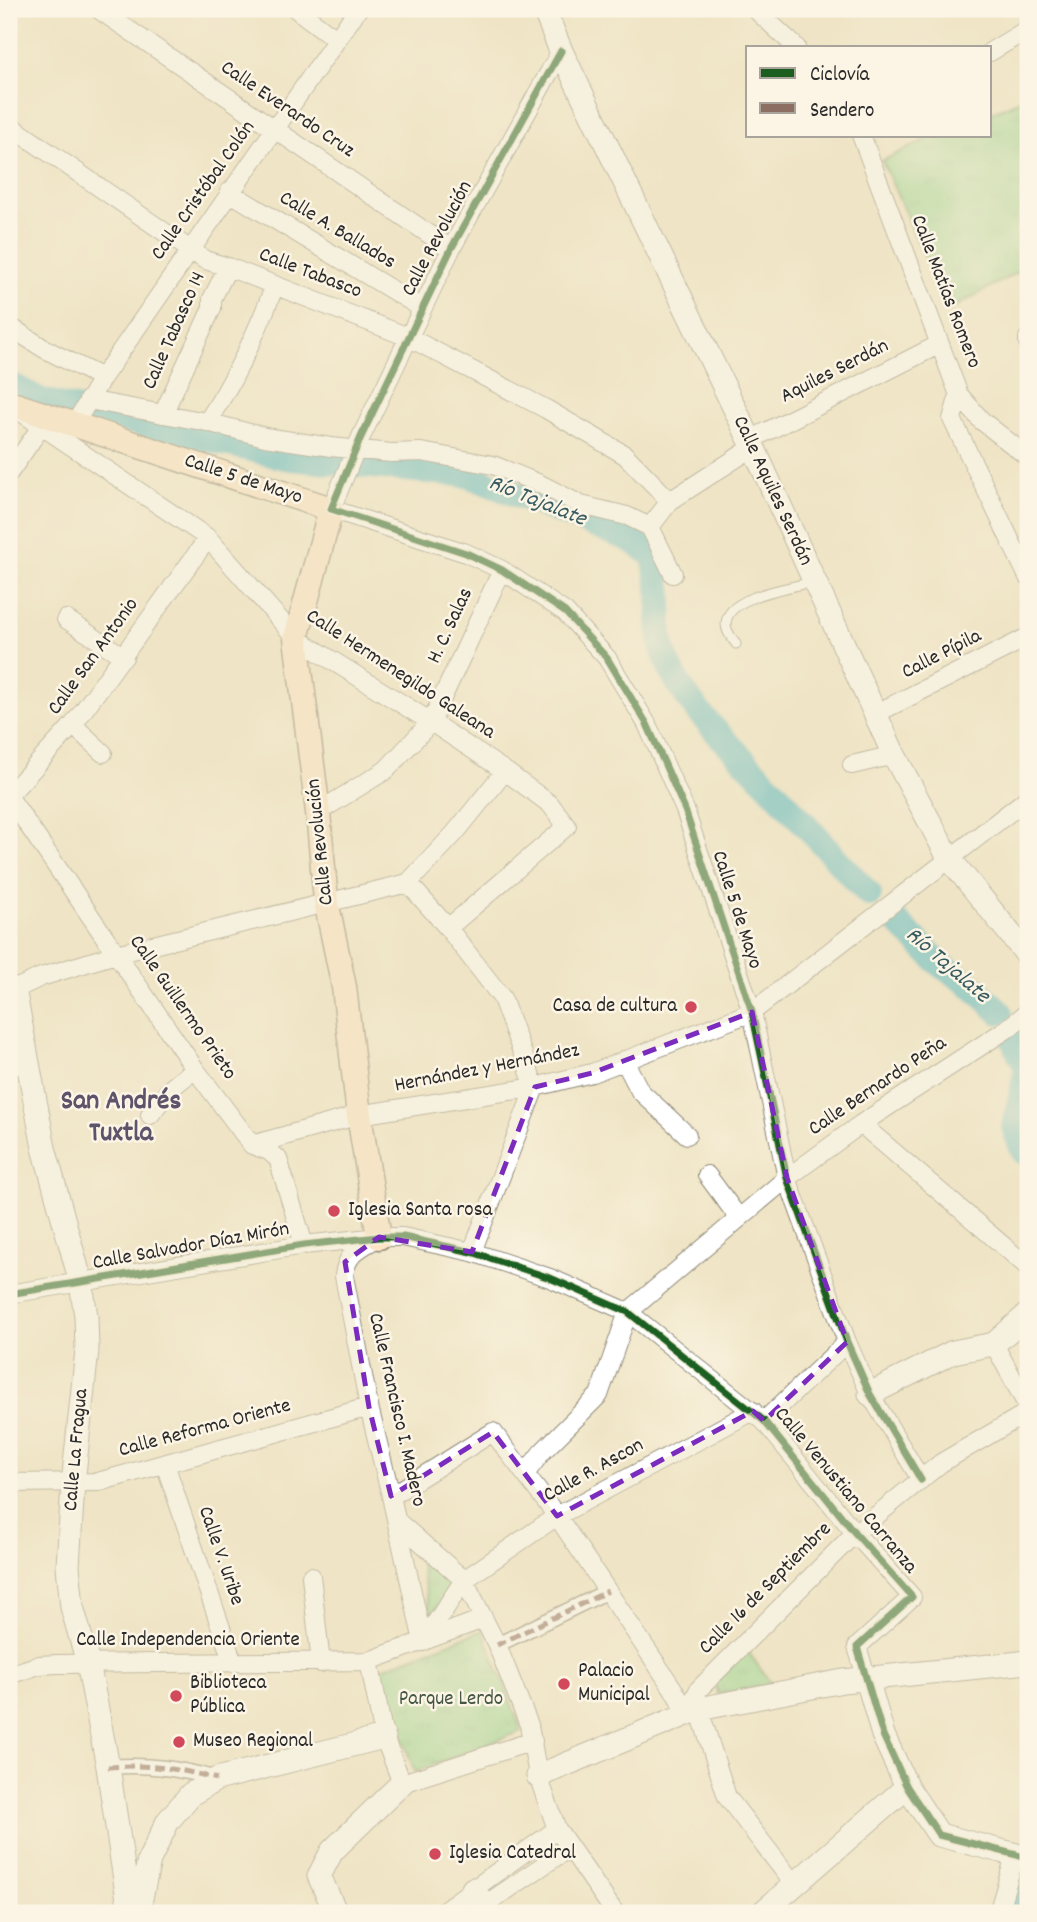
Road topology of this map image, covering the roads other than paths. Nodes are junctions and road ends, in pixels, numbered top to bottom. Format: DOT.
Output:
graph roads {
  1 [pos="98,9"];
  2 [pos="296,9"];
  3 [pos="358,9"];
  4 [pos="544,9"];
  5 [pos="755,9"];
  6 [pos="1028,29"];
  7 [pos="336,39"];
  8 [pos="795,46"];
  9 [pos="561,51"];
  10 [pos="992,51"];
  11 [pos="9,125"];
  12 [pos="274,129"];
  13 [pos="861,136"];
  14 [pos="229,192"];
  15 [pos="190,249"];
  16 [pos="451,249"];
  17 [pos="228,267"];
  18 [pos="275,285"];
  19 [pos="422,308"];
  20 [pos="9,326"];
  21 [pos="408,337"];
  22 [pos="940,344"];
  23 [pos="102,378"];
  24 [pos="959,395"];
  25 [pos="25,409"];
  26 [pos="84,411"];
  27 [pos="163,414"];
  28 [pos="207,422"];
  29 [pos="751,444"];
  30 [pos="1024,449"];
  31 [pos="355,452"];
  32 [pos="9,473"];
  33 [pos="670,501"];
  34 [pos="331,509"];
  35 [pos="650,527"];
  36 [pos="208,538"];
  37 [pos="502,570"];
  38 [pos="673,574"];
  39 [pos="1028,577"];
  40 [pos="814,581"];
  41 [pos="66,619"];
  42 [pos="1028,637"];
  43 [pos="296,638"];
  44 [pos="736,644"];
  45 [pos="124,657"];
  46 [pos="875,714"];
  47 [pos="431,722"];
  48 [pos="73,725"];
  49 [pos="103,753"];
  50 [pos="894,755"];
  51 [pos="852,765"];
  52 [pos="505,771"];
  53 [pos="9,796"];
  54 [pos="1028,797"];
  55 [pos="318,812"];
  56 [pos="949,858"];
  57 [pos="408,883"];
  58 [pos="326,901"];
  59 [pos="448,928"];
  60 [pos="116,954"];
  61 [pos="1028,956"];
  62 [pos="11,990"];
  63 [pos="752,1012"];
  64 [pos="1028,1012"];
  65 [pos="624,1060"];
  66 [pos="19,1065"];
  67 [pos="195,1069"];
  68 [pos="535,1087"];
  69 [pos="150,1115"];
  70 [pos="359,1115"];
  71 [pos="861,1124"];
  72 [pos="687,1135"];
  73 [pos="252,1145"];
  74 [pos="707,1175"];
  75 [pos="787,1178"];
  76 [pos="738,1217"];
  77 [pos="379,1237"];
  78 [pos="337,1241"];
  79 [pos="304,1245"];
  80 [pos="472,1252"];
  81 [pos="1028,1267"];
  82 [pos="344,1276"];
  83 [pos="81,1283"];
  84 [pos="9,1294"];
  85 [pos="628,1312"];
  86 [pos="1028,1314"];
  87 [pos="846,1342"];
  88 [pos="994,1344"];
  89 [pos="870,1394"];
  90 [pos="1028,1407"];
  91 [pos="369,1408"];
  92 [pos="1028,1412"];
  93 [pos="758,1416"];
  94 [pos="165,1464"];
  95 [pos="525,1475"];
  96 [pos="921,1480"];
  97 [pos="9,1483"];
  98 [pos="73,1484"];
  99 [pos="391,1496"];
  100 [pos="557,1516"];
  101 [pos="397,1521"];
  102 [pos="855,1534"];
  103 [pos="311,1576"];
  104 [pos="464,1580"];
  105 [pos="608,1591"];
  106 [pos="483,1619"];
  107 [pos="423,1642"];
  108 [pos="497,1645"];
  109 [pos="369,1661"];
  110 [pos="1028,1662"];
  111 [pos="88,1663"];
  112 [pos="233,1663"];
  113 [pos="321,1663"];
  114 [pos="9,1675"];
  115 [pos="867,1679"];
  116 [pos="693,1711"];
  117 [pos="384,1737"];
  118 [pos="533,1741"];
  119 [pos="108,1767"];
  120 [pos="538,1776"];
  121 [pos="217,1779"];
  122 [pos="402,1783"];
  123 [pos="907,1787"];
  124 [pos="556,1829"];
  125 [pos="569,1848"];
  126 [pos="1023,1857"];
  127 [pos="794,1884"];
  128 [pos="480,1905"];
  129 [pos="130,1913"];
  130 [pos="138,1913"];
  131 [pos="336,1913"];
  132 [pos="440,1913"];
  133 [pos="615,1913"];
  134 [pos="762,1913"];
  135 [pos="998,1913"];
  1 -- 12 [label="street, Calle Everardo Cruz"];
  2 -- 7 [label="street"];
  3 -- 7 [label="street, Calle Cristóbal Colón"];
  4 -- 9 [label="street, Calle Aquiles Serdán"];
  5 -- 8 [label="street"];
  6 -- 10 [label="street"];
  7 -- 12 [label="street, Calle Cristóbal Colón"];
  9 -- 16 [label="street, Calle Revolución"];
  9 -- 29 [label="street, Calle Aquiles Serdán"];
  11 -- 15 [label="street, Calle Tabasco"];
  12 -- 14 [label="street, Calle Cristóbal Colón"];
  12 -- 16 [label="street, Calle Everardo Cruz"];
  13 -- 22 [label="street, Calle Matías Romero"];
  14 -- 15 [label="street, Calle Cristóbal Colón"];
  14 -- 19 [label="street, Calle A. Ballados"];
  15 -- 17 [label="street, Calle Tabasco"];
  15 -- 23 [label="street, Calle Cristóbal Colón"];
  16 -- 19 [label="street, Calle Revolución"];
  17 -- 18 [label="street, Calle Tabasco"];
  17 -- 27 [label="street, Calle Tabasco 14"];
  18 -- 21 [label="street, Calle Tabasco"];
  18 -- 28 [label="street"];
  19 -- 21 [label="street, Calle Revolución"];
  20 -- 23 [label="street"];
  21 -- 31 [label="street, Calle Revolución"];
  21 -- 33 [label="street, Calle Tabasco"];
  22 -- 24 [label="street, Calle Matías Romero"];
  22 -- 29 [label="street, Aquiles Serdán"];
  23 -- 26 [label="street, Calle Cristóbal Colón"];
  24 -- 30 [label="street"];
  24 -- 39 [label="street, Calle Matías Romero"];
  25 -- 26 [label="main road, Calle 5 de Mayo"];
  25 -- 32 [label="street"];
  25 -- 36 [label="street, Calle Hermenegildo Galeana"];
  26 -- 27 [label="street, Calle 5 de Mayo"];
  26 -- 34 [label="main road, Calle 5 de Mayo"];
  27 -- 28 [label="street, Calle 5 de Mayo"];
  28 -- 31 [label="street, Calle 5 de Mayo"];
  29 -- 33 [label="street, Aquiles Serdán"];
  29 -- 40 [label="street, Calle Aquiles Serdán"];
  31 -- 34 [label="street, Calle Revolución"];
  31 -- 35 [label="street, Calle 5 de Mayo"];
  33 -- 35 [label="street, Aquiles Serdán"];
  34 -- 37 [label="street, Calle 5 de Mayo"];
  34 -- 43 [label="main road, Calle Revolución"];
  35 -- 38 [label="street"];
  36 -- 43 [label="street, Calle Hermenegildo Galeana"];
  36 -- 45 [label="street, Calle San Antonio"];
  37 -- 47 [label="street, H. C. Salas"];
  37 -- 63 [label="street, Calle 5 de Mayo"];
  40 -- 44 [label="lane"];
  40 -- 46 [label="street, Calle Aquiles Serdán"];
  41 -- 45 [label="street"];
  42 -- 46 [label="street, Calle Pípila"];
  43 -- 47 [label="street, Calle Hermenegildo Galeana"];
  43 -- 55 [label="main road, Calle Revolución"];
  45 -- 48 [label="street, Calle San Antonio"];
  46 -- 50 [label="street, Calle Aquiles Serdán"];
  47 -- 52 [label="street, Calle Hermenegildo Galeana"];
  47 -- 55 [label="street, H. C. Salas"];
  48 -- 49 [label="street"];
  48 -- 53 [label="street, Calle San Antonio"];
  50 -- 51 [label="street"];
  50 -- 56 [label="street, Calle Aquiles Serdán"];
  52 -- 57 [label="street"];
  52 -- 59 [label="street, Calle Hermenegildo Galeana"];
  53 -- 60 [label="street, Calle Guillermo Prieto"];
  54 -- 56 [label="street, Hernández y Hernández"];
  55 -- 58 [label="main road, Calle Revolución"];
  56 -- 61 [label="street, Calle Aquiles Serdán"];
  56 -- 63 [label="street, Hernández y Hernández"];
  57 -- 58 [label="street"];
  57 -- 59 [label="street"];
  58 -- 60 [label="street"];
  58 -- 70 [label="main road, Calle Revolución"];
  59 -- 68 [label="street"];
  60 -- 62 [label="street"];
  60 -- 67 [label="street, Calle Guillermo Prieto"];
  62 -- 66 [label="street, Calle La Fragua"];
  63 -- 65 [label="street, Hernández y Hernández"];
  63 -- 75 [label="street, Calle 5 de Mayo"];
  64 -- 71 [label="street, Calle Bernardo Peña"];
  65 -- 68 [label="street, Hernández y Hernández"];
  65 -- 72 [label="street"];
  66 -- 83 [label="street, Calle La Fragua"];
  67 -- 69 [label="street"];
  67 -- 73 [label="street, Calle Guillermo Prieto"];
  68 -- 70 [label="street, Hernández y Hernández"];
  68 -- 80 [label="street"];
  70 -- 73 [label="street, Hernández y Hernández"];
  70 -- 77 [label="main road, Calle Revolución"];
  71 -- 75 [label="street, Calle Bernardo Peña"];
  71 -- 81 [label="street"];
  73 -- 79 [label="street, Calle Guillermo Prieto"];
  74 -- 76 [label="street"];
  75 -- 76 [label="street, Calle Bernardo Peña"];
  75 -- 87 [label="street, Calle 5 de Mayo"];
  76 -- 85 [label="street, Calle Bernardo Peña"];
  77 -- 78 [label="street, Calle Salvador Díaz Mirón"];
  77 -- 80 [label="street, Calle Venustiano Carranza"];
  77 -- 82 [label="street"];
  78 -- 79 [label="street, Calle Salvador Díaz Mirón"];
  78 -- 82 [label="street, Calle Francisco I. Madero"];
  79 -- 83 [label="street, Calle Salvador Díaz Mirón"];
  80 -- 85 [label="street, Calle Venustiano Carranza"];
  82 -- 91 [label="street, Calle Francisco I. Madero"];
  83 -- 84 [label="street, Calle Salvador Díaz Mirón"];
  83 -- 98 [label="street, Calle La Fragua"];
  85 -- 93 [label="street, Calle Venustiano Carranza"];
  85 -- 95 [label="street"];
  86 -- 88 [label="street"];
  87 -- 89 [label="street, Calle 5 de Mayo"];
  87 -- 93 [label="street, Calle R. Ascon"];
  88 -- 89 [label="street"];
  88 -- 90 [label="street"];
  89 -- 96 [label="street, Calle 5 de Mayo"];
  91 -- 94 [label="street, Calle Reforma Oriente"];
  91 -- 99 [label="street, Calle Francisco I. Madero"];
  92 -- 96 [label="street, Calle 16 de Septiembre"];
  93 -- 100 [label="street, Calle R. Ascon"];
  93 -- 102 [label="street, Calle Venustiano Carranza"];
  94 -- 98 [label="street, Calle Reforma Oriente"];
  94 -- 112 [label="street, Calle V. Uribe"];
  95 -- 99 [label="street"];
  95 -- 100 [label="street"];
  96 -- 102 [label="street, Calle 16 de Septiembre"];
  97 -- 98 [label="street, Calle Reforma Oriente"];
  98 -- 111 [label="street, Calle La Fragua"];
  99 -- 101 [label="street, Calle Francisco I. Madero"];
  100 -- 104 [label="street, Calle R. Ascon"];
  100 -- 105 [label="street"];
  101 -- 104 [label="street, Calle Francisco I. Madero"];
  101 -- 107 [label="street"];
  102 -- 115 [label="street, Calle Venustiano Carranza"];
  102 -- 116 [label="street, Calle 16 de Septiembre"];
  103 -- 113 [label="street"];
  104 -- 106 [label="street, Calle Francisco I. Madero"];
  104 -- 107 [label="street"];
  105 -- 108 [label="street"];
  105 -- 116 [label="street"];
  106 -- 107 [label="street, Calle Independencia Oriente"];
  106 -- 108 [label="street, Calle Francisco I. Madero"];
  107 -- 109 [label="street, Calle Independencia Oriente"];
  108 -- 118 [label="street, Calle Francisco I. Madero"];
  109 -- 113 [label="street, Calle Independencia Oriente"];
  109 -- 117 [label="street"];
  110 -- 115 [label="street"];
  111 -- 112 [label="street, Calle Independencia Oriente"];
  111 -- 114 [label="street, Calle Independencia Oriente"];
  111 -- 119 [label="street, Calle La Fragua"];
  112 -- 113 [label="street, Calle Independencia Oriente"];
  115 -- 116 [label="street"];
  115 -- 123 [label="street"];
  116 -- 120 [label="street"];
  116 -- 127 [label="street"];
  117 -- 121 [label="street"];
  117 -- 122 [label="street"];
  118 -- 120 [label="street, Calle Francisco I. Madero"];
  118 -- 122 [label="street"];
  119 -- 121 [label="street"];
  119 -- 129 [label="street, Calle La Fragua"];
  120 -- 124 [label="street, Calle Francisco I. Madero"];
  121 -- 130 [label="street"];
  122 -- 131 [label="street"];
  123 -- 126 [label="street"];
  123 -- 127 [label="street"];
  124 -- 125 [label="street, Calle Francisco I. Madero"];
  124 -- 128 [label="street"];
  125 -- 128 [label="street"];
  125 -- 133 [label="street, Calle Francisco I. Madero"];
  126 -- 135 [label="street"];
  127 -- 134 [label="street"];
  128 -- 132 [label="street"];
}
